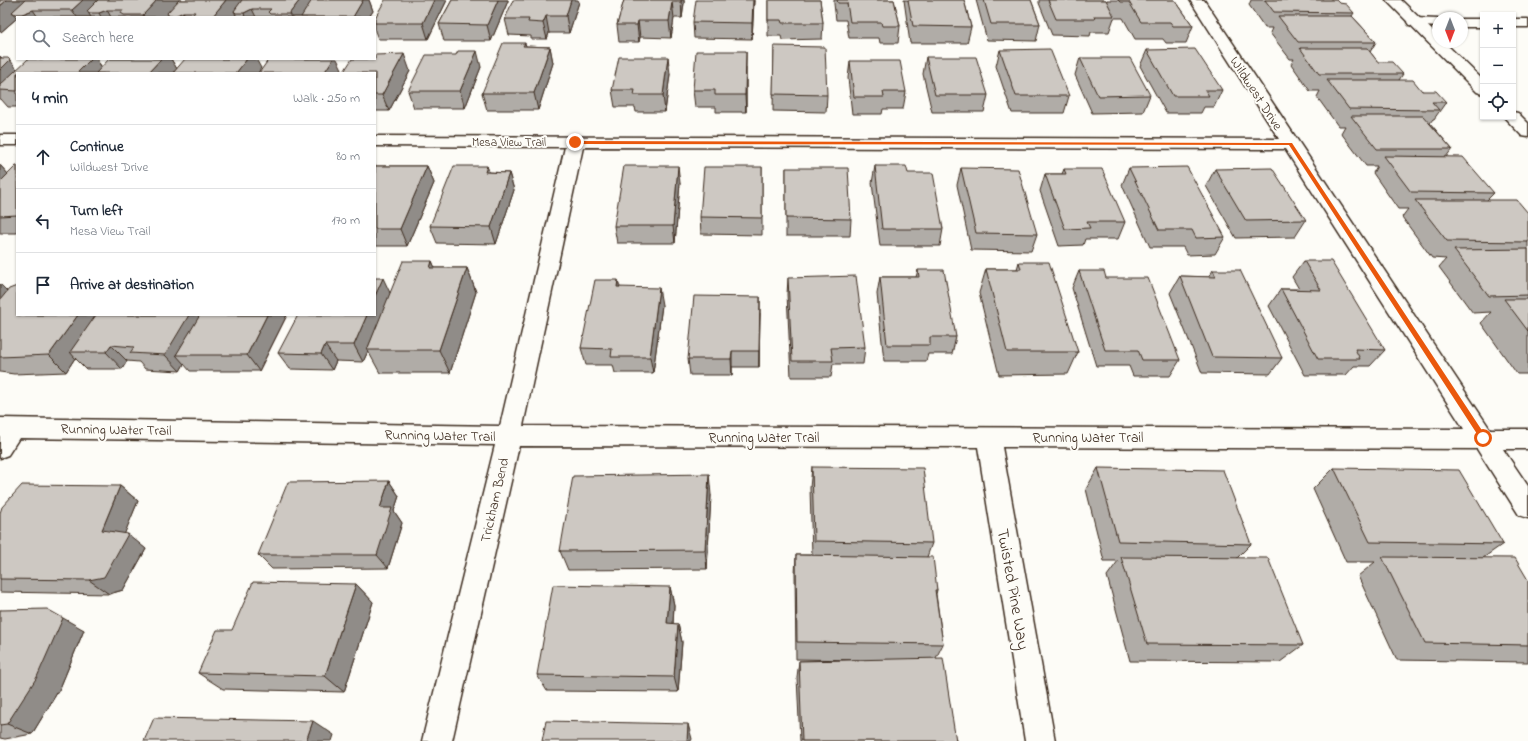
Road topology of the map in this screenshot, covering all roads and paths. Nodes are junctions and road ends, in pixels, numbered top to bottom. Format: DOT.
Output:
graph roads {
  1 [pos="1197,0"];
  2 [pos="1393,0"];
  3 [pos="1414,22"];
  4 [pos="1432,22"];
  5 [pos="1468,23"];
  6 [pos="1480,23"];
  7 [pos="1516,23"];
  8 [pos="1528,23"];
  9 [pos="1480,86"];
  10 [pos="1515,120"];
  11 [pos="1528,132"];
  12 [pos="0,140"];
  13 [pos="16,140"];
  14 [pos="376,141"];
  15 [pos="575,142"];
  16 [pos="1291,144"];
  17 [pos="6,428"];
  18 [pos="509,436"];
  19 [pos="988,437"];
  20 [pos="1483,438"];
  21 [pos="1528,439"];
  22 [pos="0,448"];
  23 [pos="1528,507"];
  24 [pos="437,741"];
  25 [pos="1040,741"];
  1 -- 16 [label="street, Wildwest Drive"];
  2 -- 3 [label="street"];
  3 -- 4 [label="street"];
  3 -- 9 [label="street"];
  5 -- 6 [label="street"];
  7 -- 8 [label="street"];
  10 -- 11 [label="street"];
  12 -- 13 [label="street"];
  14 -- 15 [label="street, Mesa View Trail"];
  15 -- 16 [label="street, Mesa View Trail"];
  15 -- 18 [label="street, Trickham Bend"];
  16 -- 20 [label="street, Wildwest Drive"];
  17 -- 18 [label="street, Running Water Trail"];
  17 -- 22 [label="street"];
  18 -- 19 [label="street, Running Water Trail"];
  18 -- 24 [label="street, Trickham Bend"];
  19 -- 20 [label="street, Running Water Trail"];
  19 -- 25 [label="street, Twisted Pine Way"];
  20 -- 21 [label="street, Running Water Trail"];
  20 -- 23 [label="street, Wildwest Drive"];
}
